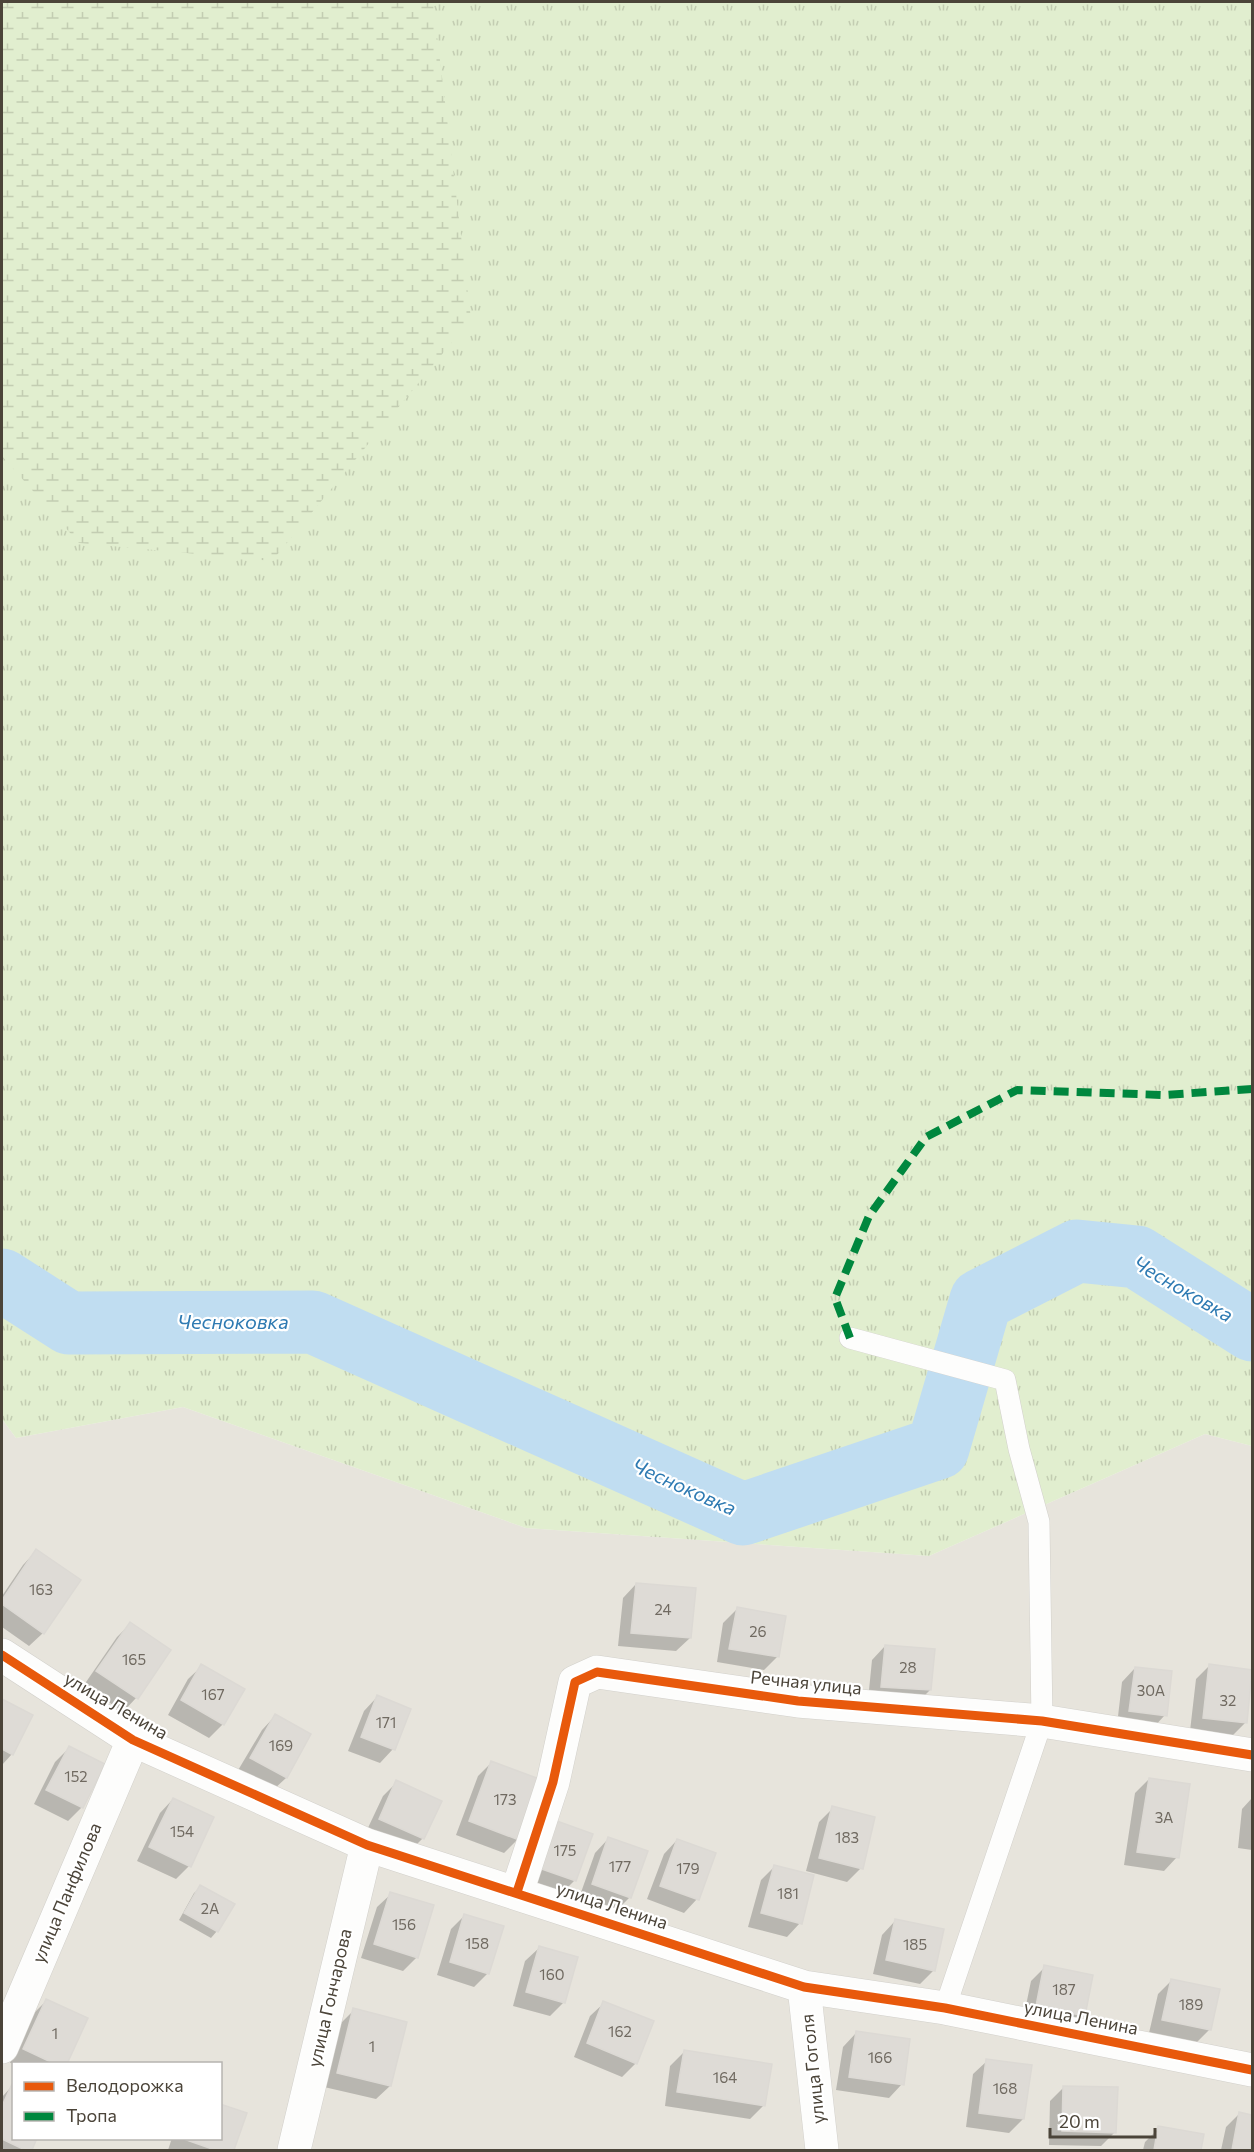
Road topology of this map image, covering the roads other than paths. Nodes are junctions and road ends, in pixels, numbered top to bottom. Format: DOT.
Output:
graph roads {
  1 [pos="850,1338"];
  2 [pos="2,1656"];
  3 [pos="1042,1721"];
  4 [pos="133,1740"];
  5 [pos="1252,1755"];
  6 [pos="367,1845"];
  7 [pos="517,1892"];
  8 [pos="804,1987"];
  9 [pos="945,2008"];
  10 [pos="2,2047"];
  11 [pos="1252,2070"];
  12 [pos="294,2151"];
  13 [pos="822,2151"];
  1 -- 3 [label="lane"];
  2 -- 4 [label="street, улица Ленина"];
  3 -- 5 [label="street, Речная улица"];
  3 -- 7 [label="street, Речная улица"];
  3 -- 9 [label="lane"];
  4 -- 6 [label="street, улица Ленина"];
  4 -- 10 [label="street, улица Панфилова"];
  6 -- 7 [label="street, улица Ленина"];
  6 -- 12 [label="street, улица Гончарова"];
  7 -- 8 [label="street, улица Ленина"];
  8 -- 9 [label="street, улица Ленина"];
  8 -- 13 [label="street, улица Гоголя"];
  9 -- 11 [label="street, улица Ленина"];
}
